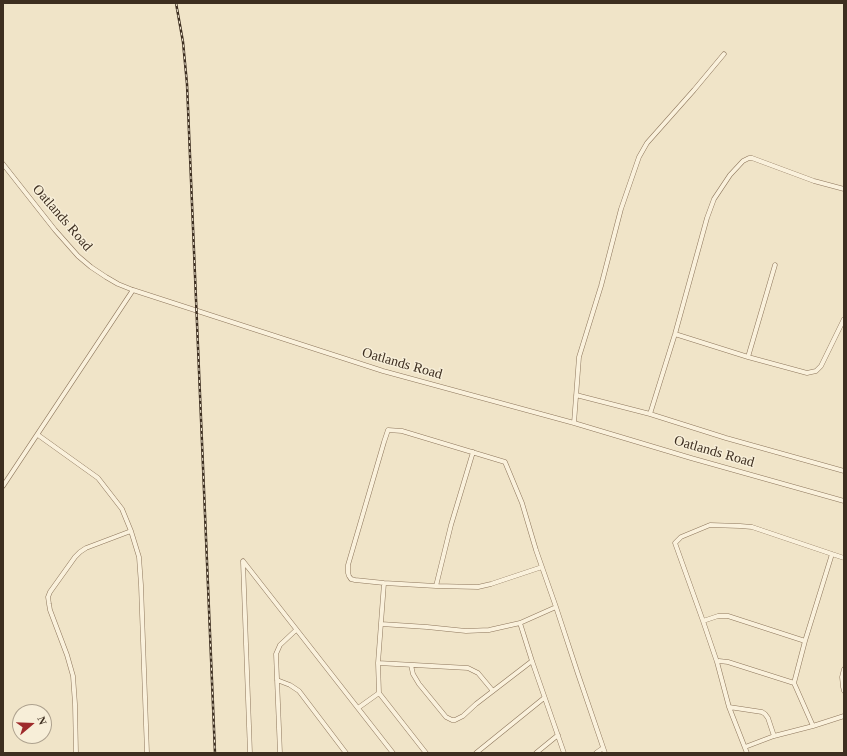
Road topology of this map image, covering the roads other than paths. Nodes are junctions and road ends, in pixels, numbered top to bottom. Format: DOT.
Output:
graph roads {
  1 [pos="724,54"];
  2 [pos="3,164"];
  3 [pos="844,189"];
  4 [pos="775,265"];
  5 [pos="133,290"];
  6 [pos="844,319"];
  7 [pos="675,334"];
  8 [pos="748,357"];
  9 [pos="576,395"];
  10 [pos="650,414"];
  11 [pos="574,423"];
  12 [pos="38,435"];
  13 [pos="473,452"];
  14 [pos="844,471"];
  15 [pos="3,486"];
  16 [pos="844,501"];
  17 [pos="131,531"];
  18 [pos="832,554"];
  19 [pos="844,558"];
  20 [pos="542,567"];
  21 [pos="384,583"];
  22 [pos="436,586"];
  23 [pos="556,607"];
  24 [pos="703,621"];
  25 [pos="520,623"];
  26 [pos="381,624"];
  27 [pos="296,630"];
  28 [pos="805,641"];
  29 [pos="532,661"];
  30 [pos="716,662"];
  31 [pos="378,663"];
  32 [pos="411,665"];
  33 [pos="844,669"];
  34 [pos="277,680"];
  35 [pos="794,683"];
  36 [pos="844,688"];
  37 [pos="494,691"];
  38 [pos="379,693"];
  39 [pos="544,698"];
  40 [pos="729,707"];
  41 [pos="358,708"];
  42 [pos="844,716"];
  43 [pos="813,726"];
  44 [pos="558,735"];
  45 [pos="774,736"];
  46 [pos="745,746"];
  47 [pos="603,748"];
  48 [pos="76,753"];
  49 [pos="147,753"];
  50 [pos="250,753"];
  51 [pos="280,753"];
  52 [pos="346,753"];
  53 [pos="393,753"];
  54 [pos="426,753"];
  55 [pos="476,753"];
  56 [pos="536,753"];
  57 [pos="564,753"];
  58 [pos="596,753"];
  59 [pos="605,753"];
  60 [pos="747,753"];
  1 -- 9 [label="street"];
  2 -- 5 [label="street, Oatlands Road"];
  3 -- 7 [label="street"];
  4 -- 8 [label="street"];
  5 -- 11 [label="street, Oatlands Road"];
  5 -- 12 [label="street"];
  6 -- 8 [label="street"];
  7 -- 8 [label="street"];
  7 -- 10 [label="street"];
  9 -- 10 [label="street"];
  9 -- 11 [label="street"];
  10 -- 14 [label="street"];
  11 -- 16 [label="street, Oatlands Road"];
  12 -- 15 [label="street"];
  12 -- 17 [label="street"];
  13 -- 20 [label="street"];
  13 -- 21 [label="street"];
  13 -- 22 [label="street"];
  17 -- 48 [label="street"];
  17 -- 49 [label="street"];
  18 -- 19 [label="street"];
  18 -- 24 [label="street"];
  18 -- 28 [label="street"];
  20 -- 22 [label="street"];
  20 -- 23 [label="street"];
  21 -- 22 [label="street"];
  21 -- 26 [label="street"];
  23 -- 25 [label="street"];
  23 -- 47 [label="street"];
  24 -- 28 [label="street"];
  24 -- 30 [label="street"];
  25 -- 26 [label="street"];
  25 -- 29 [label="street"];
  26 -- 31 [label="street"];
  27 -- 34 [label="street"];
  27 -- 41 [label="street"];
  27 -- 50 [label="street"];
  28 -- 35 [label="street"];
  29 -- 37 [label="street"];
  29 -- 39 [label="street"];
  30 -- 35 [label="street"];
  30 -- 40 [label="street"];
  31 -- 32 [label="street"];
  31 -- 38 [label="street"];
  32 -- 37 [label="street"];
  32 -- 37 [label="street"];
  33 -- 36 [label="street"];
  34 -- 51 [label="street"];
  34 -- 52 [label="street"];
  35 -- 43 [label="street"];
  38 -- 41 [label="street"];
  38 -- 54 [label="street"];
  39 -- 44 [label="street"];
  39 -- 55 [label="street"];
  40 -- 45 [label="street"];
  40 -- 46 [label="street"];
  41 -- 53 [label="street"];
  42 -- 43 [label="street"];
  43 -- 45 [label="street"];
  44 -- 56 [label="street"];
  44 -- 57 [label="street"];
  45 -- 46 [label="street"];
  46 -- 60 [label="street"];
  47 -- 58 [label="street"];
  47 -- 59 [label="street"];
}
